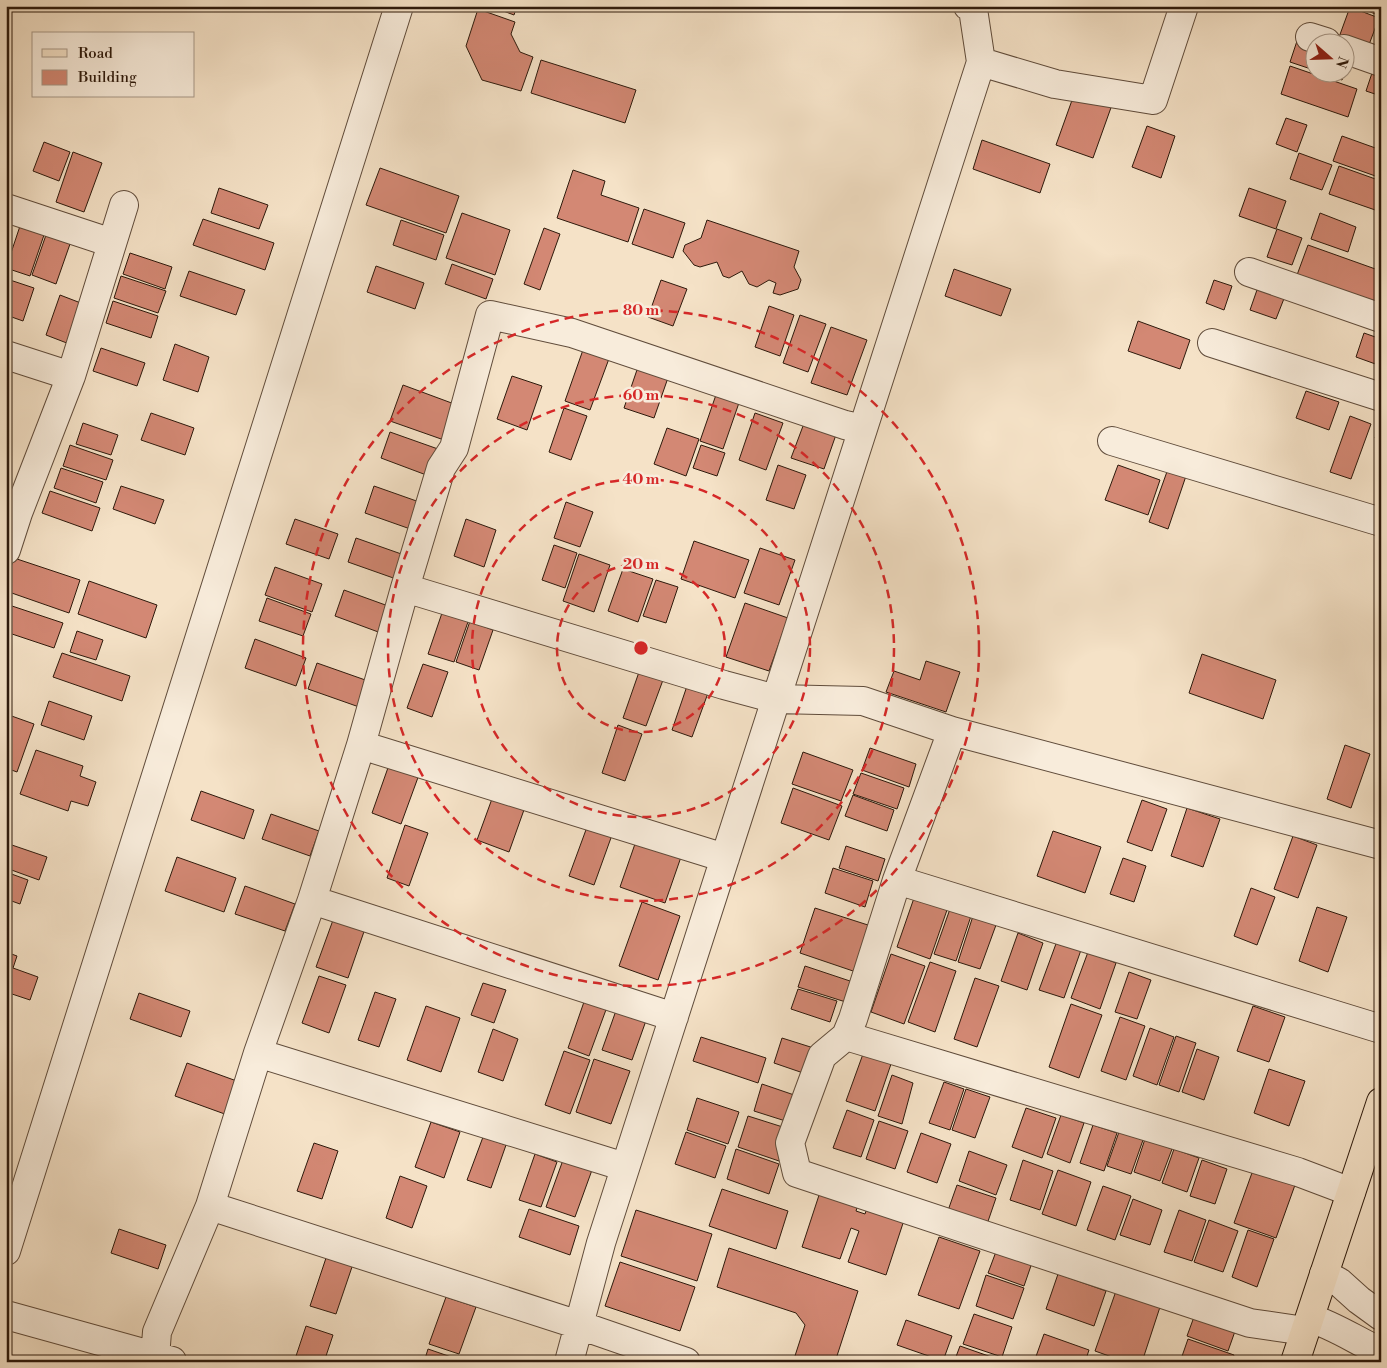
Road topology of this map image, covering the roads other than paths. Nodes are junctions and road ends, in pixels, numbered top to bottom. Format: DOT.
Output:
graph roads {
  1 [pos="380,6"];
  2 [pos="399,6"];
  3 [pos="968,6"];
  4 [pos="1184,6"];
  5 [pos="1354,53"];
  6 [pos="981,62"];
  7 [pos="1381,62"];
  8 [pos="124,205"];
  9 [pos="6,208"];
  10 [pos="112,243"];
  11 [pos="1249,272"];
  12 [pos="1381,318"];
  13 [pos="1212,344"];
  14 [pos="6,355"];
  15 [pos="71,376"];
  16 [pos="1381,397"];
  17 [pos="863,429"];
  18 [pos="1112,441"];
  19 [pos="12,511"];
  20 [pos="1381,522"];
  21 [pos="6,550"];
  22 [pos="405,588"];
  23 [pos="776,699"];
  24 [pos="952,731"];
  25 [pos="361,745"];
  26 [pos="1381,845"];
  27 [pos="725,858"];
  28 [pos="896,880"];
  29 [pos="312,900"];
  30 [pos="674,1017"];
  31 [pos="1381,1028"];
  32 [pos="846,1036"];
  33 [pos="258,1053"];
  34 [pos="1381,1102"];
  35 [pos="1381,1160"];
  36 [pos="625,1167"];
  37 [pos="1351,1192"];
  38 [pos="6,1193"];
  39 [pos="210,1206"];
  40 [pos="6,1251"];
  41 [pos="1331,1278"];
  42 [pos="6,1315"];
  43 [pos="1381,1316"];
  44 [pos="1314,1324"];
  45 [pos="579,1326"];
  46 [pos="1381,1352"];
  47 [pos="164,1359"];
  48 [pos="569,1362"];
  49 [pos="686,1362"];
  50 [pos="1295,1362"];
  51 [pos="1315,1362"];
  1 -- 38 [label="street"];
  2 -- 40 [label="street"];
  3 -- 6 [label="street"];
  4 -- 6 [label="street"];
  5 -- 7 [label="street"];
  6 -- 17 [label="street"];
  8 -- 10 [label="street"];
  9 -- 10 [label="street"];
  10 -- 15 [label="street"];
  11 -- 12 [label="street"];
  13 -- 16 [label="street"];
  14 -- 15 [label="street"];
  15 -- 19 [label="street"];
  17 -- 22 [label="street"];
  17 -- 23 [label="street"];
  18 -- 20 [label="street"];
  19 -- 21 [label="street"];
  22 -- 23 [label="street"];
  22 -- 25 [label="street"];
  23 -- 24 [label="street"];
  23 -- 27 [label="street"];
  24 -- 26 [label="street"];
  24 -- 28 [label="street"];
  25 -- 27 [label="street"];
  25 -- 29 [label="street"];
  27 -- 30 [label="street"];
  28 -- 31 [label="street"];
  28 -- 32 [label="street"];
  29 -- 30 [label="street"];
  29 -- 33 [label="street"];
  30 -- 36 [label="street"];
  32 -- 37 [label="street"];
  32 -- 44 [label="street"];
  33 -- 36 [label="street"];
  33 -- 39 [label="street"];
  34 -- 37 [label="main road"];
  35 -- 41 [label="main road"];
  36 -- 45 [label="street"];
  37 -- 41 [label="main road"];
  39 -- 45 [label="street"];
  39 -- 47 [label="street"];
  41 -- 43 [label="street"];
  41 -- 44 [label="main road"];
  42 -- 47 [label="street"];
  44 -- 46 [label="street"];
  44 -- 50 [label="main road"];
  44 -- 51 [label="main road"];
  45 -- 48 [label="street"];
  45 -- 49 [label="street"];
}
